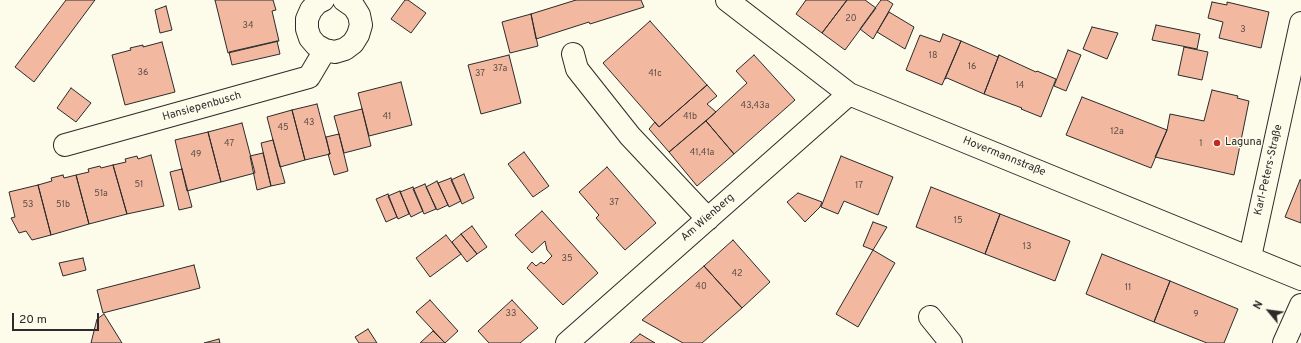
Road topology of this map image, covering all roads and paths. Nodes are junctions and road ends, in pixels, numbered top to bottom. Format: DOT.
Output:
graph roads {
  1 [pos="323,0"];
  2 [pos="344,0"];
  3 [pos="727,0"];
  4 [pos="1301,23"];
  5 [pos="325,50"];
  6 [pos="573,54"];
  7 [pos="1295,84"];
  8 [pos="849,94"];
  9 [pos="65,145"];
  10 [pos="708,219"];
  11 [pos="1250,257"];
  12 [pos="1301,279"];
  13 [pos="1301,305"];
  14 [pos="930,317"];
  15 [pos="567,343"];
  16 [pos="951,343"];
  17 [pos="1284,343"];
  1 -- 5 [label="street"];
  2 -- 5 [label="street"];
  3 -- 8 [label="street, Hovermannstraße"];
  4 -- 7 [label="street, Karl-Peters-Straße"];
  5 -- 9 [label="street, Hansiepenbusch"];
  6 -- 10 [label="street"];
  7 -- 11 [label="street, Karl-Peters-Straße"];
  8 -- 10 [label="street, Am Wienberg"];
  8 -- 11 [label="street, Hovermannstraße"];
  10 -- 15 [label="street, Am Wienberg"];
  11 -- 12 [label="street, Hovermannstraße"];
  13 -- 17 [label="street"];
  14 -- 16 [label="street"];
}
